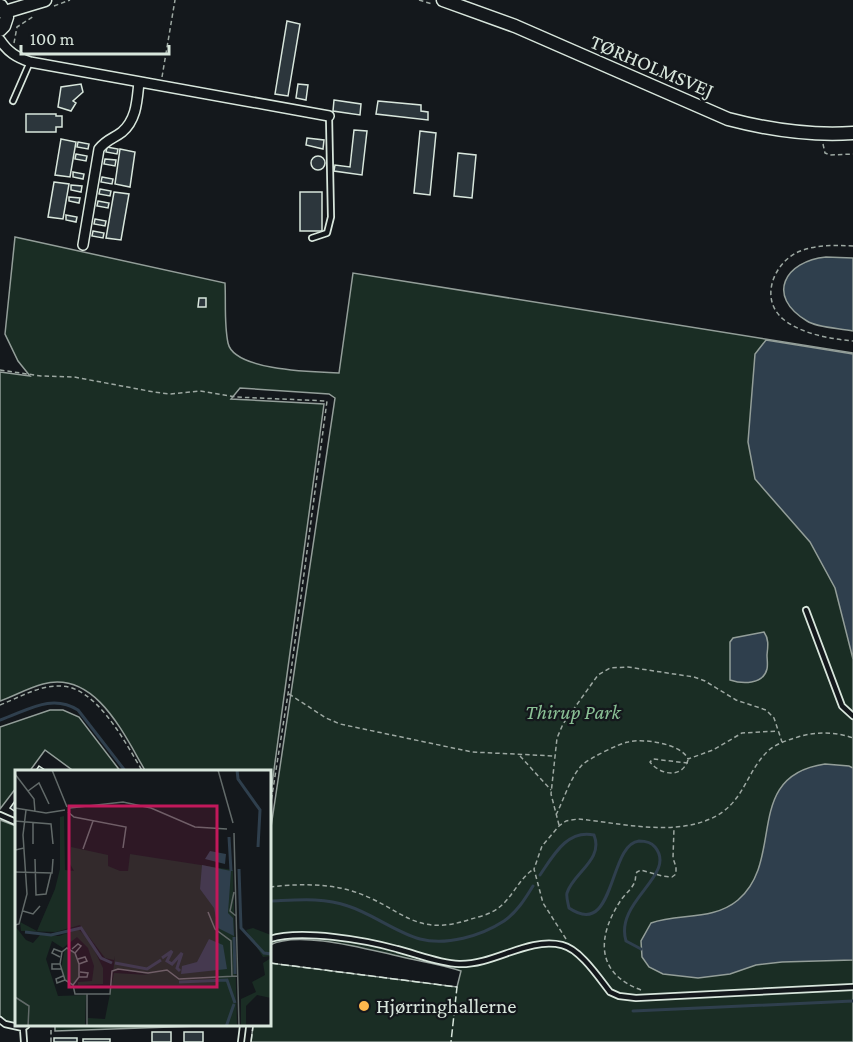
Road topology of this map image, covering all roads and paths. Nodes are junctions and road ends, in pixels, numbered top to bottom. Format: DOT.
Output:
graph roads {
  1 [pos="70,0"];
  2 [pos="175,0"];
  3 [pos="443,0"];
  4 [pos="46,4"];
  5 [pos="3,9"];
  6 [pos="38,14"];
  7 [pos="0,30"];
  8 [pos="0,40"];
  9 [pos="6,50"];
  10 [pos="30,62"];
  11 [pos="139,82"];
  12 [pos="160,86"];
  13 [pos="13,101"];
  14 [pos="329,116"];
  15 [pos="853,133"];
  16 [pos="822,134"];
  17 [pos="853,154"];
  18 [pos="312,238"];
  19 [pos="83,245"];
  20 [pos="853,246"];
  21 [pos="853,341"];
  22 [pos="0,370"];
  23 [pos="806,610"];
  24 [pos="288,694"];
  25 [pos="0,705"];
  26 [pos="853,716"];
  27 [pos="779,731"];
  28 [pos="853,738"];
  29 [pos="782,741"];
  30 [pos="519,755"];
  31 [pos="555,756"];
  32 [pos="688,761"];
  33 [pos="142,770"];
  34 [pos="551,790"];
  35 [pos="272,795"];
  36 [pos="0,815"];
  37 [pos="556,817"];
  38 [pos="15,822"];
  39 [pos="559,826"];
  40 [pos="674,828"];
  41 [pos="534,869"];
  42 [pos="272,887"];
  43 [pos="272,939"];
  44 [pos="573,950"];
  45 [pos="853,987"];
  46 [pos="651,997"];
  47 [pos="0,1020"];
  48 [pos="15,1026"];
  49 [pos="24,1027"];
  50 [pos="243,1027"];
  51 [pos="24,1042"];
  52 [pos="241,1042"];
  1 -- 4 [label="path"];
  2 -- 12 [label="path"];
  3 -- 16 [label="street, TØRHOLMSVEJ"];
  4 -- 5 [label="street"];
  5 -- 7 [label="street"];
  6 -- 9 [label="path"];
  8 -- 9 [label="street"];
  9 -- 10 [label="street"];
  10 -- 11 [label="street"];
  10 -- 13 [label="lane"];
  11 -- 12 [label="street"];
  11 -- 19 [label="street"];
  12 -- 14 [label="street"];
  14 -- 18 [label="lane"];
  15 -- 16 [label="street, TØRHOLMSVEJ"];
  16 -- 17 [label="path"];
  20 -- 21 [label="path"];
  22 -- 24 [label="path"];
  23 -- 26 [label="lane"];
  24 -- 30 [label="path"];
  24 -- 35 [label="path"];
  25 -- 33 [label="path"];
  27 -- 29 [label="path"];
  27 -- 31 [label="path"];
  27 -- 32 [label="path"];
  28 -- 29 [label="path"];
  29 -- 40 [label="path"];
  30 -- 31 [label="path"];
  30 -- 34 [label="path"];
  31 -- 34 [label="path"];
  32 -- 32 [label="path"];
  32 -- 37 [label="path"];
  34 -- 37 [label="path"];
  36 -- 38 [label="lane"];
  37 -- 39 [label="path"];
  39 -- 40 [label="path"];
  39 -- 41 [label="path"];
  40 -- 46 [label="path"];
  41 -- 42 [label="path"];
  41 -- 44 [label="path"];
  43 -- 44 [label="lane"];
  44 -- 46 [label="lane"];
  45 -- 46 [label="lane"];
  47 -- 48 [label="lane"];
  49 -- 51 [label="lane"];
  50 -- 52 [label="lane"];
}
